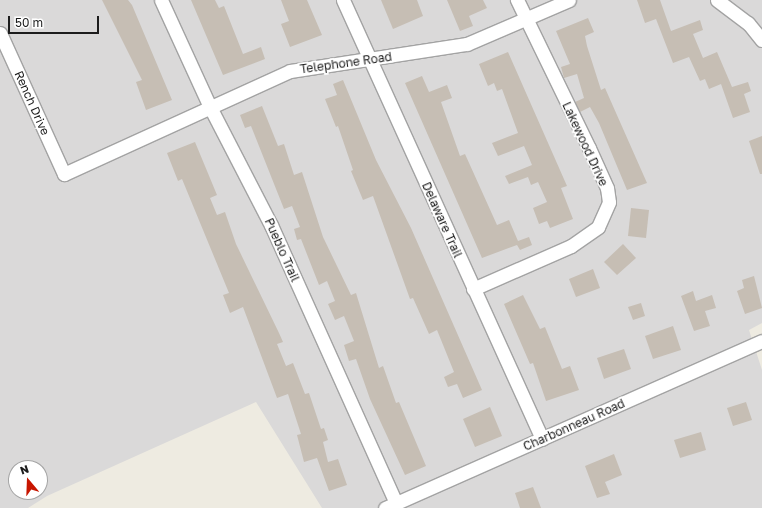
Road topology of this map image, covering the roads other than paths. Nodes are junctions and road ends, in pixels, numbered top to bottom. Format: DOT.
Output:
graph roads {
  1 [pos="161,0"];
  2 [pos="343,0"];
  3 [pos="517,0"];
  4 [pos="569,0"];
  5 [pos="717,0"];
  6 [pos="525,18"];
  7 [pos="0,33"];
  8 [pos="762,40"];
  9 [pos="370,60"];
  10 [pos="209,105"];
  11 [pos="64,174"];
  12 [pos="472,289"];
  13 [pos="762,341"];
  14 [pos="542,439"];
  15 [pos="390,505"];
  1 -- 10 [label="street, Pueblo Trail"];
  2 -- 9 [label="street, Delaware Trail"];
  3 -- 6 [label="street, Lakewood Drive"];
  4 -- 6 [label="street, Telephone Road"];
  5 -- 8 [label="street"];
  6 -- 9 [label="street, Telephone Road"];
  6 -- 12 [label="street, Lakewood Drive"];
  7 -- 11 [label="street, Rench Drive"];
  9 -- 10 [label="street, Telephone Road"];
  9 -- 12 [label="street, Delaware Trail"];
  10 -- 11 [label="street, Telephone Road"];
  10 -- 15 [label="street, Pueblo Trail"];
  12 -- 14 [label="street, Delaware Trail"];
  13 -- 14 [label="street, Charbonneau Road"];
  14 -- 15 [label="street, Charbonneau Road"];
}
